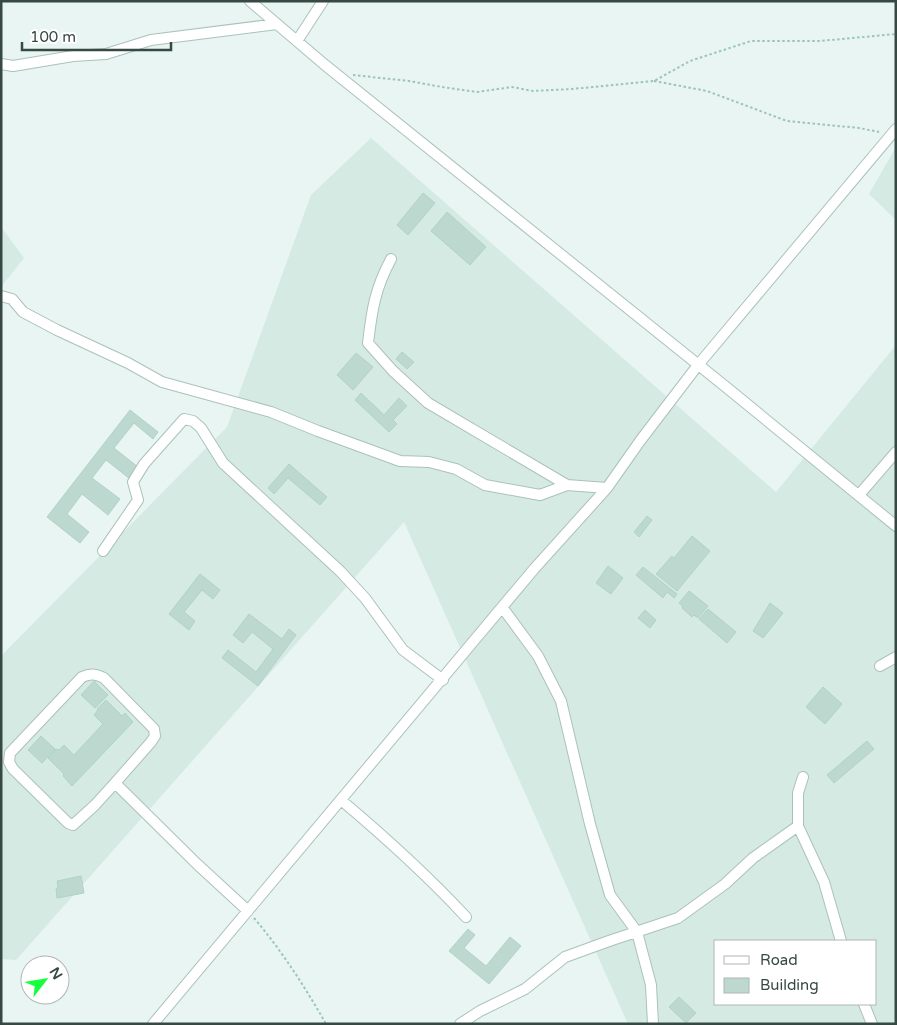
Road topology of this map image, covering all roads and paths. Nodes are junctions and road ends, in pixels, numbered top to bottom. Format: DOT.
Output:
graph roads {
  1 [pos="250,1"];
  2 [pos="323,1"];
  3 [pos="277,24"];
  4 [pos="896,34"];
  5 [pos="297,41"];
  6 [pos="1,64"];
  7 [pos="336,74"];
  8 [pos="654,80"];
  9 [pos="894,132"];
  10 [pos="391,259"];
  11 [pos="1,296"];
  12 [pos="698,365"];
  13 [pos="896,452"];
  14 [pos="567,485"];
  15 [pos="607,488"];
  16 [pos="859,495"];
  17 [pos="896,526"];
  18 [pos="103,551"];
  19 [pos="502,607"];
  20 [pos="896,657"];
  21 [pos="880,666"];
  22 [pos="442,680"];
  23 [pos="803,777"];
  24 [pos="115,783"];
  25 [pos="341,800"];
  26 [pos="798,826"];
  27 [pos="248,911"];
  28 [pos="466,917"];
  29 [pos="637,932"];
  30 [pos="841,940"];
  31 [pos="864,1005"];
  32 [pos="153,1024"];
  33 [pos="326,1024"];
  34 [pos="460,1024"];
  35 [pos="653,1024"];
  36 [pos="872,1024"];
  1 -- 3 [label="street"];
  2 -- 5 [label="street"];
  3 -- 5 [label="street"];
  3 -- 6 [label="street"];
  4 -- 8 [label="path"];
  5 -- 7 [label="street"];
  7 -- 8 [label="path"];
  7 -- 12 [label="street"];
  8 -- 9 [label="path"];
  9 -- 12 [label="street"];
  10 -- 14 [label="street"];
  11 -- 14 [label="street"];
  12 -- 15 [label="street"];
  12 -- 16 [label="street"];
  13 -- 16 [label="street"];
  14 -- 15 [label="street"];
  15 -- 19 [label="street"];
  16 -- 17 [label="street"];
  18 -- 22 [label="street"];
  19 -- 22 [label="street"];
  19 -- 29 [label="street"];
  20 -- 21 [label="street"];
  22 -- 25 [label="street"];
  23 -- 26 [label="street"];
  24 -- 24 [label="street"];
  24 -- 27 [label="street"];
  25 -- 27 [label="street"];
  25 -- 28 [label="street"];
  26 -- 29 [label="street"];
  26 -- 30 [label="street"];
  27 -- 32 [label="street"];
  27 -- 33 [label="path"];
  29 -- 34 [label="street"];
  29 -- 35 [label="street"];
  31 -- 36 [label="street"];
}
